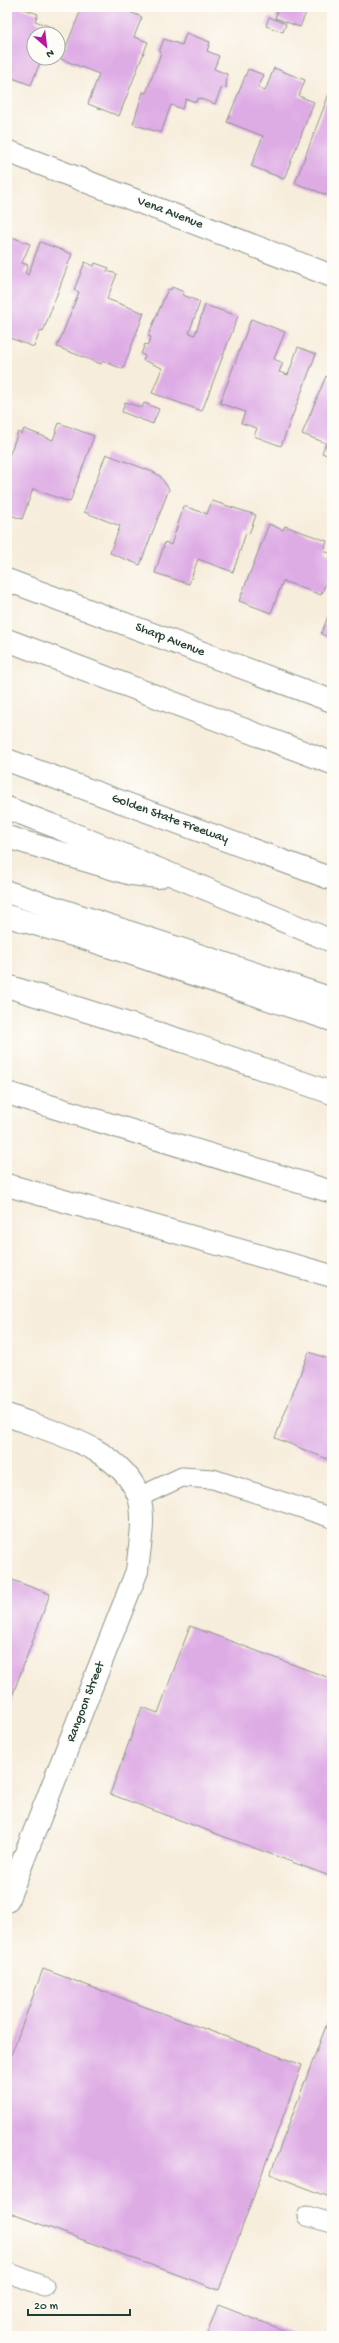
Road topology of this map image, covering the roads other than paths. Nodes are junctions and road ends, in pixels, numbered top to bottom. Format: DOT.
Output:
graph roads {
  1 [pos="7,151"];
  2 [pos="332,276"];
  3 [pos="7,580"];
  4 [pos="7,640"];
  5 [pos="332,701"];
  6 [pos="7,760"];
  7 [pos="332,763"];
  8 [pos="7,808"];
  9 [pos="7,837"];
  10 [pos="332,879"];
  11 [pos="184,880"];
  12 [pos="7,892"];
  13 [pos="7,916"];
  14 [pos="332,941"];
  15 [pos="7,986"];
  16 [pos="332,999"];
  17 [pos="332,1020"];
  18 [pos="332,1093"];
  19 [pos="7,1094"];
  20 [pos="7,1185"];
  21 [pos="332,1192"];
  22 [pos="332,1276"];
  23 [pos="7,1415"];
  24 [pos="139,1497"];
  25 [pos="332,1518"];
  26 [pos="13,1869"];
  27 [pos="7,1901"];
  28 [pos="307,2216"];
  29 [pos="332,2223"];
  30 [pos="7,2272"];
  31 [pos="44,2286"];
  1 -- 2 [label="main road, Vena Avenue"];
  3 -- 5 [label="main road, Sharp Avenue"];
  4 -- 7 [label="main road"];
  6 -- 10 [label="main road, Golden State Freeway"];
  8 -- 11 [label="main road"];
  9 -- 11 [label="main road"];
  11 -- 14 [label="main road"];
  12 -- 16 [label="main road"];
  13 -- 17 [label="main road"];
  15 -- 18 [label="main road"];
  19 -- 21 [label="main road"];
  20 -- 22 [label="main road"];
  23 -- 24 [label="main road"];
  24 -- 25 [label="lane"];
  24 -- 26 [label="main road, Rangoon Street"];
  26 -- 27 [label="main road, Rangoon Street"];
  28 -- 29 [label="lane"];
  30 -- 31 [label="lane"];
}
